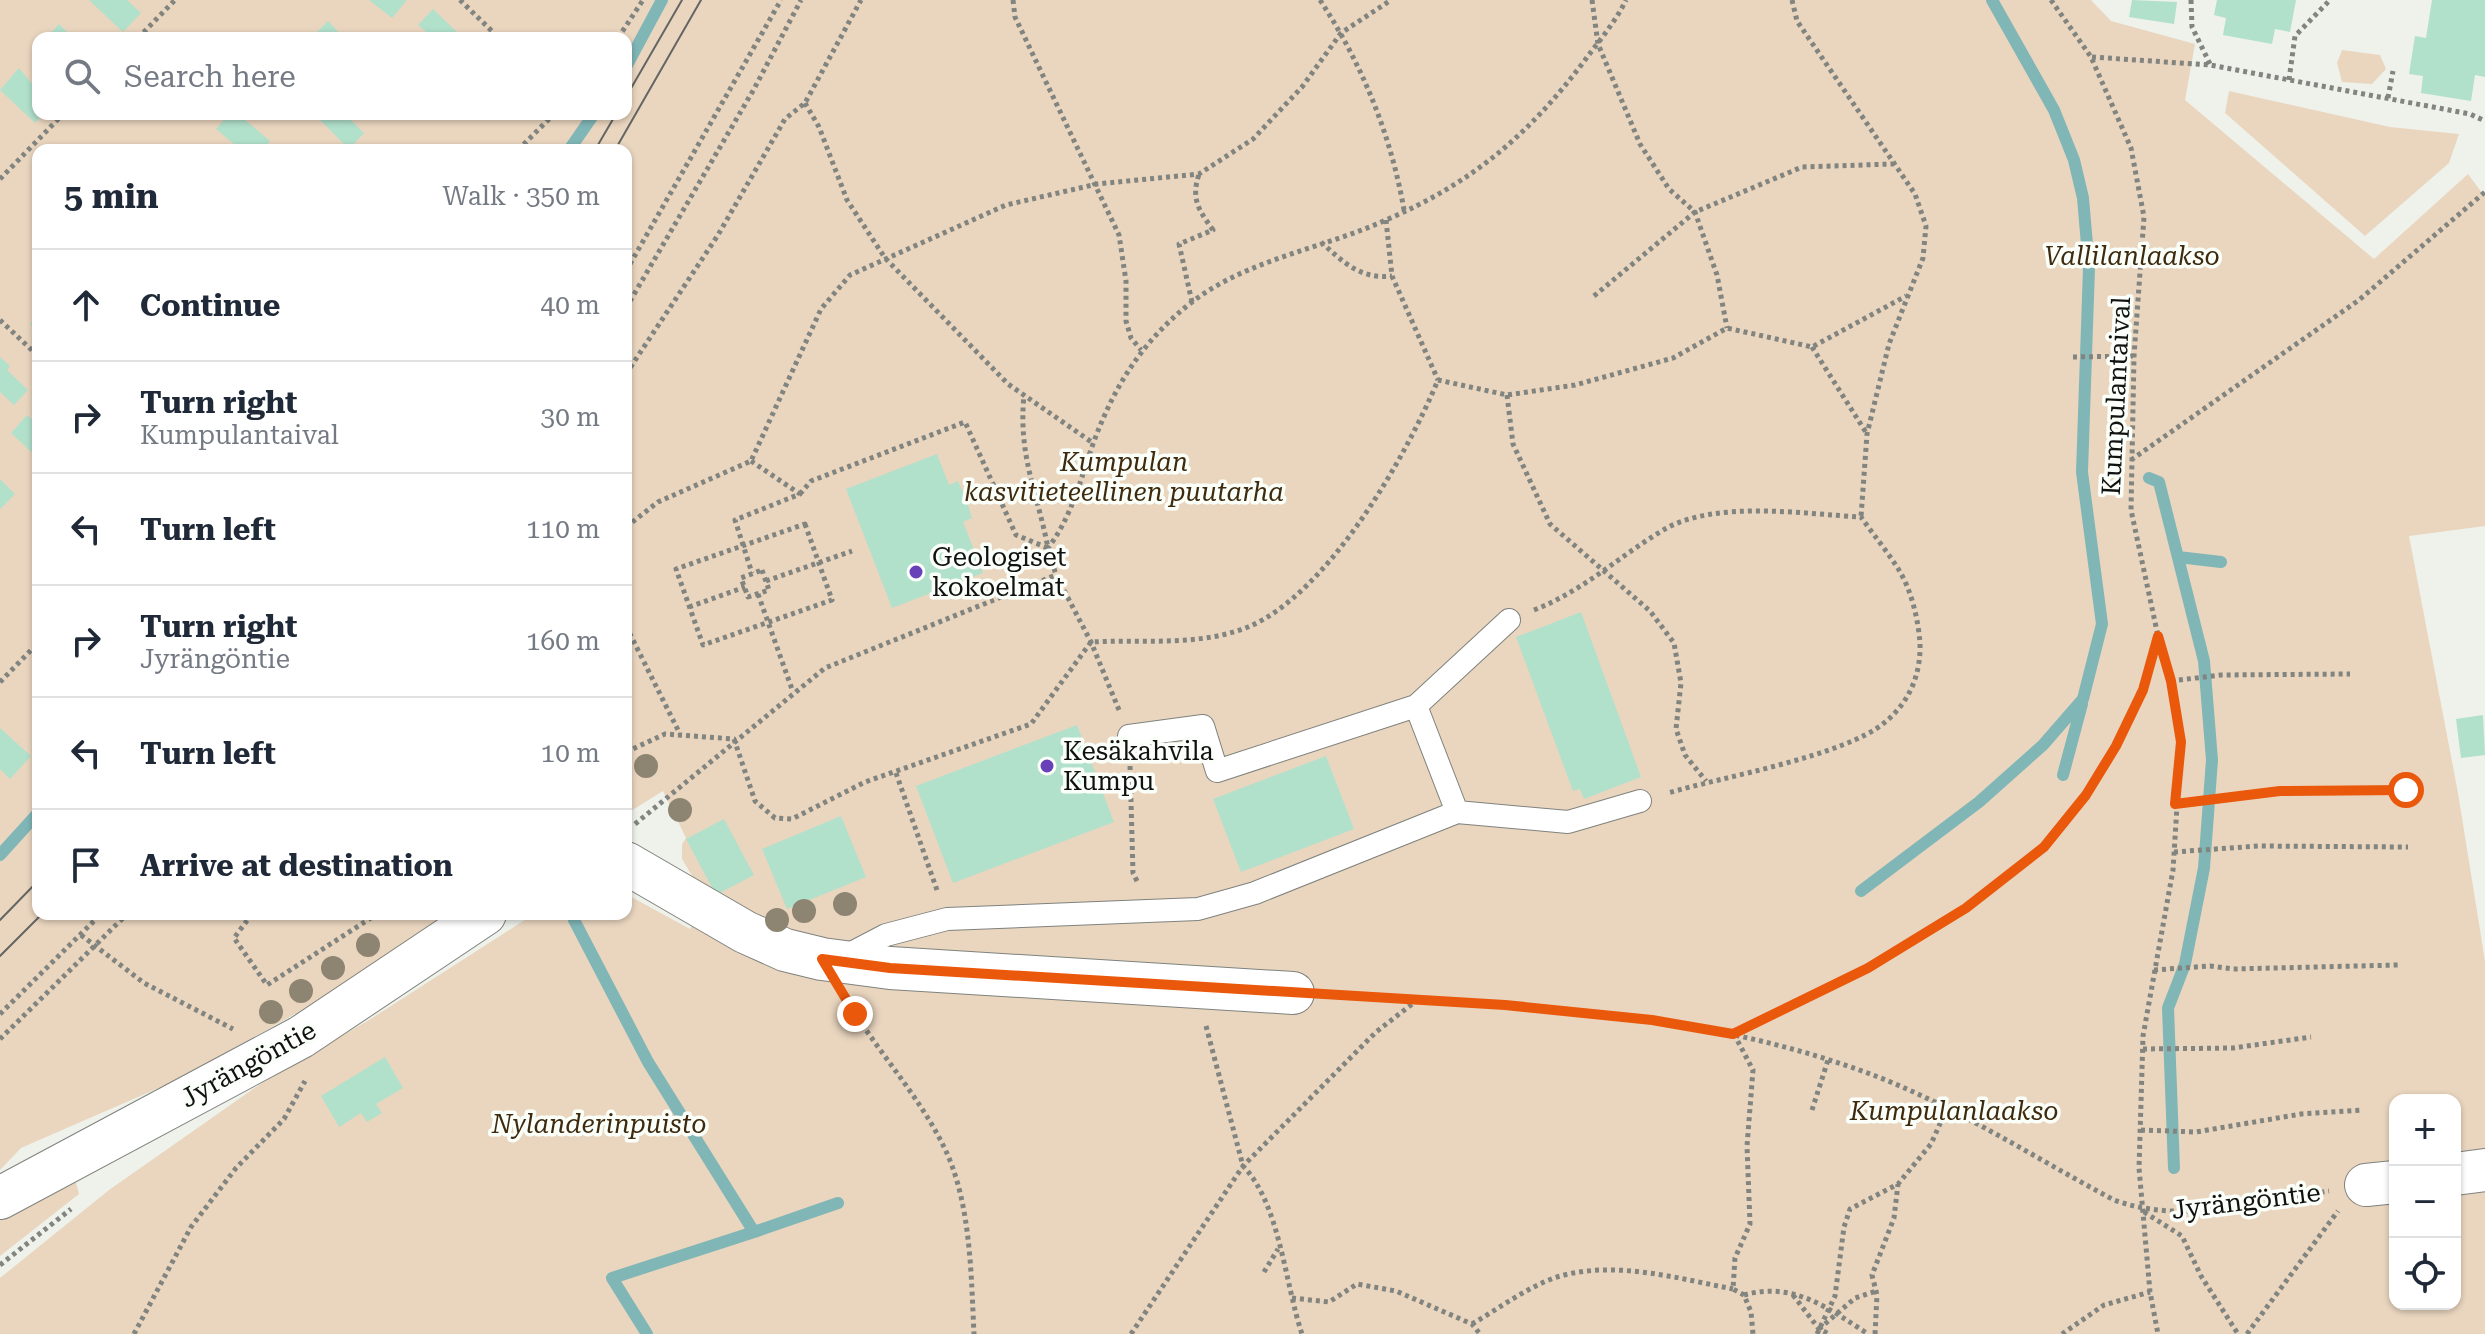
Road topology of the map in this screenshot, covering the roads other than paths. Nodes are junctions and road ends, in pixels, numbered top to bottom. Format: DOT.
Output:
graph roads {
  1 [pos="1509,620"];
  2 [pos="1416,706"];
  3 [pos="1129,736"];
  4 [pos="1640,801"];
  5 [pos="1457,812"];
  6 [pos="632,866"];
  7 [pos="477,920"];
  8 [pos="830,960"];
  9 [pos="1293,993"];
  10 [pos="2485,1170"];
  11 [pos="2461,1173"];
  12 [pos="0,1198"];
  1 -- 2 [label="lane"];
  2 -- 3 [label="lane"];
  2 -- 5 [label="lane"];
  4 -- 5 [label="lane"];
  5 -- 8 [label="lane"];
  6 -- 8 [label="street"];
  7 -- 12 [label="street, Jyrängöntie"];
  8 -- 9 [label="street"];
  10 -- 11 [label="street"];
}
